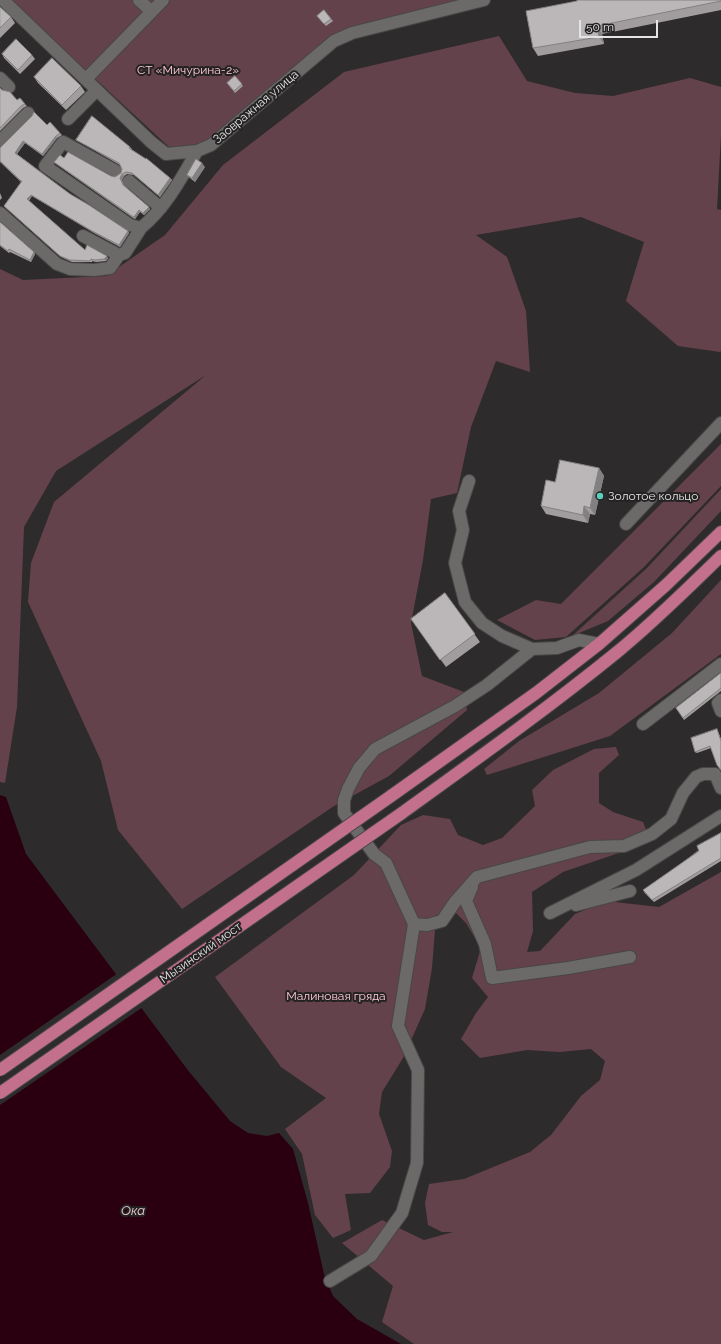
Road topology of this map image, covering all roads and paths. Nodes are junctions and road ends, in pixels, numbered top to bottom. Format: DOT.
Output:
graph roads {
  1 [pos="3,0"];
  2 [pos="140,0"];
  3 [pos="162,0"];
  4 [pos="484,0"];
  5 [pos="151,11"];
  6 [pos="0,78"];
  7 [pos="86,79"];
  8 [pos="9,87"];
  9 [pos="97,90"];
  10 [pos="28,113"];
  11 [pos="68,119"];
  12 [pos="0,141"];
  13 [pos="198,151"];
  14 [pos="116,172"];
  15 [pos="129,181"];
  16 [pos="161,208"];
  17 [pos="0,213"];
  18 [pos="141,228"];
  19 [pos="83,236"];
  20 [pos="119,255"];
  21 [pos="721,423"];
  22 [pos="469,481"];
  23 [pos="626,524"];
  24 [pos="721,532"];
  25 [pos="721,556"];
  26 [pos="600,644"];
  27 [pos="532,650"];
  28 [pos="721,664"];
  29 [pos="721,700"];
  30 [pos="721,711"];
  31 [pos="643,724"];
  32 [pos="721,788"];
  33 [pos="721,816"];
  34 [pos="477,877"];
  35 [pos="630,891"];
  36 [pos="414,924"];
  37 [pos="630,957"];
  38 [pos="0,1070"];
  39 [pos="0,1093"];
  40 [pos="330,1281"];
  1 -- 7 [label="street, Заовражная улица"];
  2 -- 5 [label="street"];
  3 -- 5 [label="street"];
  4 -- 13 [label="street, Заовражная улица"];
  5 -- 7 [label="street"];
  6 -- 8 [label="street"];
  7 -- 9 [label="street, Заовражная улица"];
  9 -- 11 [label="street"];
  9 -- 13 [label="street, Заовражная улица"];
  10 -- 12 [label="street"];
  13 -- 16 [label="street"];
  14 -- 18 [label="street"];
  15 -- 16 [label="street"];
  16 -- 18 [label="street"];
  17 -- 20 [label="street"];
  18 -- 20 [label="street"];
  19 -- 20 [label="street"];
  21 -- 23 [label="street"];
  22 -- 27 [label="street"];
  24 -- 26 [label="main road, Мызинский мост"];
  25 -- 39 [label="main road, Мызинский мост, bridge"];
  26 -- 27 [label="street"];
  26 -- 38 [label="main road, Мызинский мост, bridge"];
  27 -- 36 [label="street"];
  28 -- 31 [label="street"];
  29 -- 30 [label="street"];
  32 -- 34 [label="street"];
  33 -- 35 [label="street"];
  34 -- 36 [label="street"];
  34 -- 37 [label="street"];
  36 -- 40 [label="street"];
}
